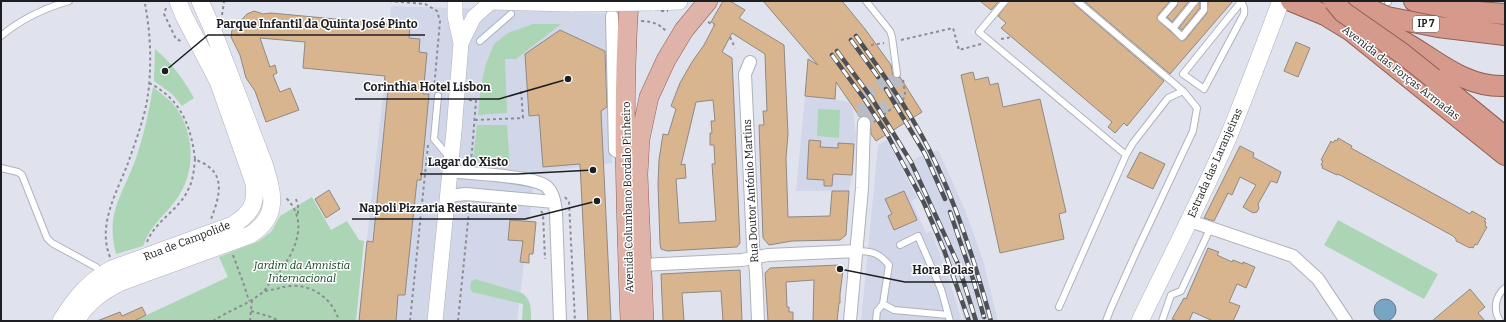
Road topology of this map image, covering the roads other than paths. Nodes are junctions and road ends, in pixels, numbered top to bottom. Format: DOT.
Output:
graph roads {
  1 [pos="70,1"];
  2 [pos="200,1"];
  3 [pos="212,1"];
  4 [pos="456,1"];
  5 [pos="492,1"];
  6 [pos="629,1"];
  7 [pos="679,1"];
  8 [pos="708,1"];
  9 [pos="866,1"];
  10 [pos="1006,1"];
  11 [pos="1077,1"];
  12 [pos="1174,1"];
  13 [pos="1195,1"];
  14 [pos="1204,1"];
  15 [pos="1240,1"];
  16 [pos="1280,1"];
  17 [pos="1291,1"];
  18 [pos="1350,1"];
  19 [pos="1414,1"];
  20 [pos="172,4"];
  21 [pos="1329,8"];
  22 [pos="511,14"];
  23 [pos="1505,14"];
  24 [pos="212,28"];
  25 [pos="1173,28"];
  26 [pos="1505,35"];
  27 [pos="1,36"];
  28 [pos="480,41"];
  29 [pos="461,44"];
  30 [pos="750,62"];
  31 [pos="900,74"];
  32 [pos="1505,86"];
  33 [pos="1183,91"];
  34 [pos="436,94"];
  35 [pos="868,124"];
  36 [pos="1505,137"];
  37 [pos="1126,155"];
  38 [pos="1505,155"];
  39 [pos="450,165"];
  40 [pos="1,168"];
  41 [pos="494,175"];
  42 [pos="447,196"];
  43 [pos="492,202"];
  44 [pos="554,202"];
  45 [pos="1190,221"];
  46 [pos="1210,229"];
  47 [pos="900,244"];
  48 [pos="857,251"];
  49 [pos="754,258"];
  50 [pos="642,265"];
  51 [pos="103,276"];
  52 [pos="1505,288"];
  53 [pos="1163,291"];
  54 [pos="883,304"];
  55 [pos="1059,307"];
  56 [pos="949,318"];
  57 [pos="61,321"];
  58 [pos="76,321"];
  59 [pos="435,321"];
  60 [pos="560,321"];
  61 [pos="630,321"];
  62 [pos="644,321"];
  63 [pos="758,321"];
  64 [pos="850,321"];
  65 [pos="876,321"];
  66 [pos="1106,321"];
  67 [pos="1140,321"];
  68 [pos="1162,321"];
  69 [pos="1346,321"];
  70 [pos="1500,321"];
  1 -- 27 [label="lane"];
  2 -- 24 [label="main road, Rua de Campolide"];
  3 -- 24 [label="main road, Rua de Campolide"];
  4 -- 29 [label="street"];
  5 -- 7 [label="main road, bridge"];
  5 -- 29 [label="street"];
  6 -- 61 [label="main road, Avenida Columbano Bordalo Pinheiro"];
  8 -- 50 [label="main road, Avenida Columbano Bordalo Pinheiro"];
  9 -- 31 [label="lane"];
  10 -- 37 [label="lane"];
  11 -- 33 [label="lane"];
  12 -- 25 [label="lane"];
  13 -- 25 [label="lane"];
  14 -- 25 [label="lane"];
  15 -- 15 [label="lane"];
  16 -- 45 [label="main road, Estrada das Laranjeiras"];
  17 -- 21 [label="highway, Avenida das Forças Armadas"];
  18 -- 26 [label="highway, IP 7"];
  19 -- 23 [label="highway, IP 7"];
  20 -- 51 [label="main road, Rua de Campolide"];
  21 -- 32 [label="highway"];
  21 -- 36 [label="highway, bridge"];
  21 -- 38 [label="highway, Avenida das Forças Armadas"];
  22 -- 28 [label="lane"];
  24 -- 51 [label="main road, Rua de Campolide"];
  29 -- 39 [label="street"];
  30 -- 49 [label="street, Rua Doutor António Martins"];
  33 -- 37 [label="lane"];
  33 -- 66 [label="lane"];
  34 -- 39 [label="lane"];
  35 -- 48 [label="street"];
  37 -- 55 [label="lane"];
  39 -- 41 [label="street"];
  39 -- 42 [label="street"];
  40 -- 51 [label="lane"];
  41 -- 43 [label="street"];
  41 -- 44 [label="street"];
  42 -- 43 [label="street"];
  42 -- 59 [label="street"];
  43 -- 44 [label="street"];
  44 -- 60 [label="street"];
  45 -- 46 [label="street"];
  45 -- 53 [label="main road, Estrada das Laranjeiras"];
  46 -- 53 [label="lane"];
  46 -- 69 [label="street"];
  47 -- 56 [label="lane"];
  48 -- 49 [label="street"];
  48 -- 54 [label="lane"];
  48 -- 64 [label="street"];
  49 -- 50 [label="street"];
  49 -- 63 [label="street, Rua Doutor António Martins"];
  50 -- 62 [label="main road, Avenida Columbano Bordalo Pinheiro"];
  51 -- 57 [label="main road, Rua de Campolide"];
  51 -- 58 [label="main road, Rua de Campolide"];
  52 -- 70 [label="lane"];
  53 -- 67 [label="main road, Estrada das Laranjeiras"];
  53 -- 68 [label="lane"];
  54 -- 56 [label="lane"];
  54 -- 65 [label="lane"];
}
